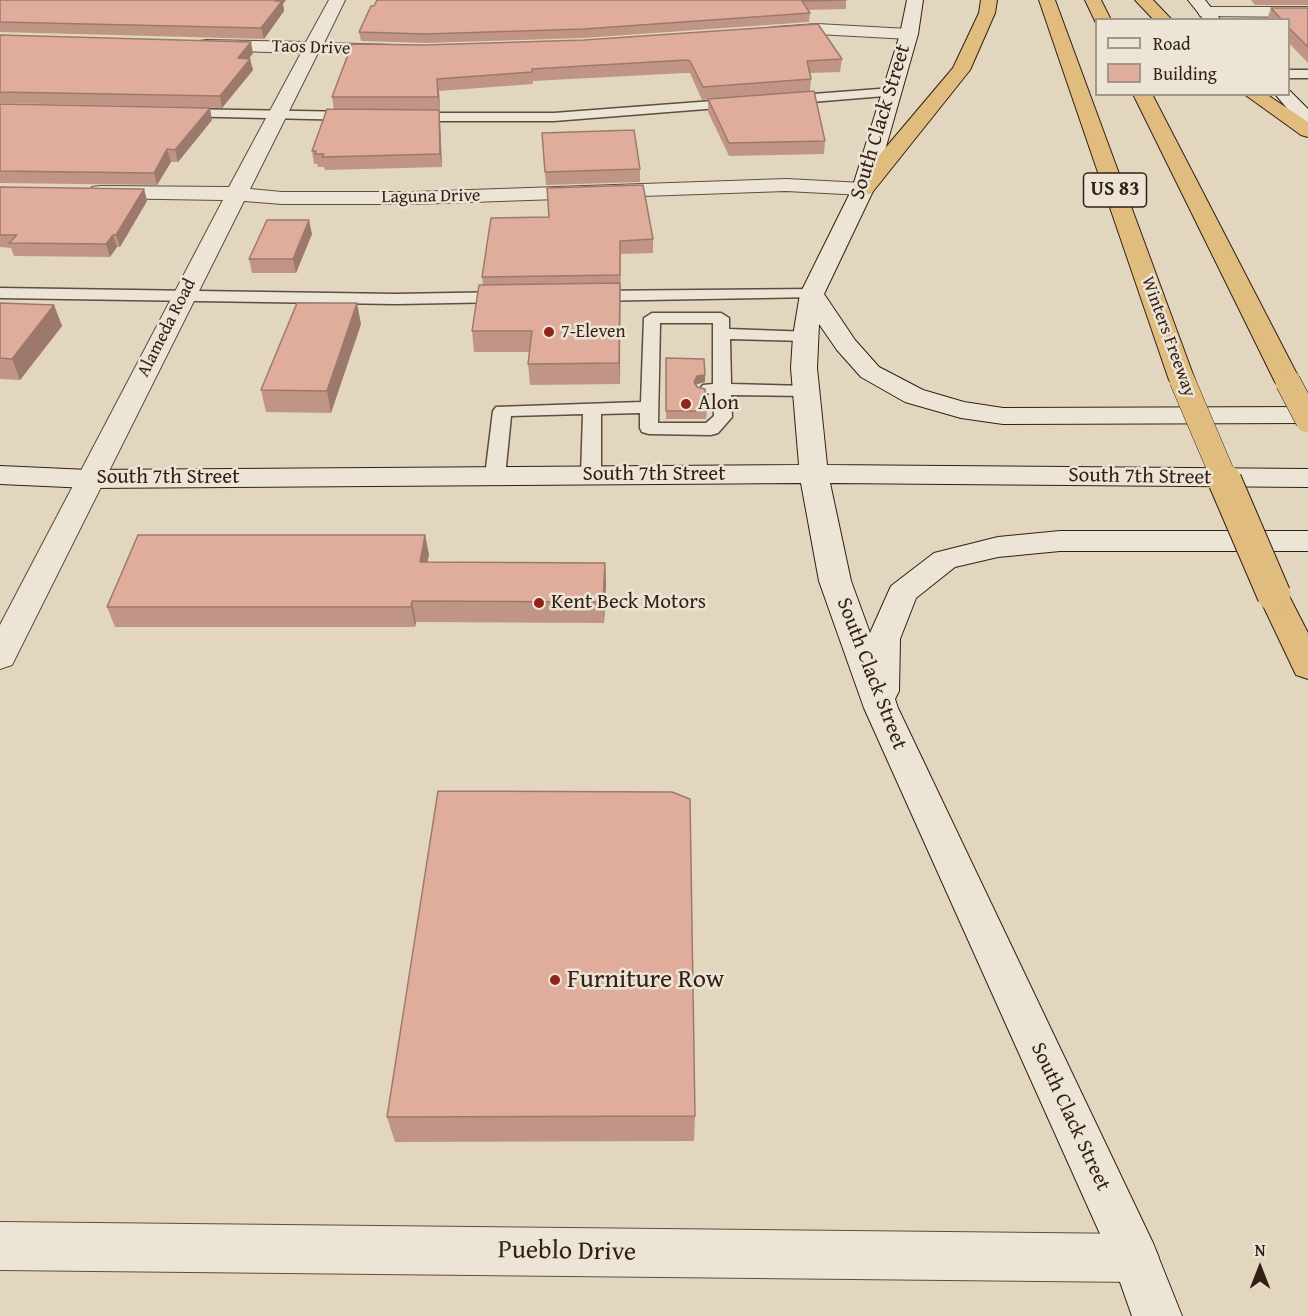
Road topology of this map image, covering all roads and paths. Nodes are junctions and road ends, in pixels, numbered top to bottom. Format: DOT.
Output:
graph roads {
  1 [pos="337,0"];
  2 [pos="915,0"];
  3 [pos="989,0"];
  4 [pos="1047,0"];
  5 [pos="1094,0"];
  6 [pos="1143,0"];
  7 [pos="1205,10"];
  8 [pos="1308,12"];
  9 [pos="1102,18"];
  10 [pos="1162,18"];
  11 [pos="758,33"];
  12 [pos="909,34"];
  13 [pos="185,44"];
  14 [pos="313,48"];
  15 [pos="415,50"];
  16 [pos="1290,74"];
  17 [pos="1308,74"];
  18 [pos="892,92"];
  19 [pos="1143,96"];
  20 [pos="1256,96"];
  21 [pos="1286,96"];
  22 [pos="773,101"];
  23 [pos="749,103"];
  24 [pos="162,113"];
  25 [pos="277,115"];
  26 [pos="368,116"];
  27 [pos="391,117"];
  28 [pos="1308,121"];
  29 [pos="1308,130"];
  30 [pos="863,189"];
  31 [pos="82,192"];
  32 [pos="236,194"];
  33 [pos="0,293"];
  34 [pos="812,294"];
  35 [pos="676,295"];
  36 [pos="183,296"];
  37 [pos="571,296"];
  38 [pos="525,297"];
  39 [pos="679,318"];
  40 [pos="721,334"];
  41 [pos="805,336"];
  42 [pos="714,389"];
  43 [pos="806,391"];
  44 [pos="655,395"];
  45 [pos="592,408"];
  46 [pos="1308,415"];
  47 [pos="1308,420"];
  48 [pos="814,474"];
  49 [pos="0,475"];
  50 [pos="591,475"];
  51 [pos="495,476"];
  52 [pos="1308,478"];
  53 [pos="89,479"];
  54 [pos="1308,541"];
  55 [pos="1,654"];
  56 [pos="1308,667"];
  57 [pos="881,708"];
  58 [pos="0,1246"];
  59 [pos="1135,1258"];
  60 [pos="1157,1316"];
  1 -- 14 [label="main road, Alameda Road"];
  2 -- 12 [label="main road, South Clack Street"];
  3 -- 30 [label="highway"];
  4 -- 56 [label="highway, Winters Freeway / US 83, bridge"];
  5 -- 9 [label="highway"];
  6 -- 10 [label="highway"];
  7 -- 8 [label="main road"];
  11 -- 12 [label="main road"];
  12 -- 18 [label="main road, South Clack Street"];
  13 -- 14 [label="main road, Taos Drive"];
  14 -- 15 [label="main road, Taos Drive"];
  14 -- 25 [label="main road, Alameda Road"];
  16 -- 17 [label="lane"];
  18 -- 22 [label="lane"];
  18 -- 30 [label="main road, South Clack Street"];
  19 -- 47 [label="highway, US 83, bridge"];
  20 -- 29 [label="highway"];
  21 -- 28 [label="main road"];
  23 -- 27 [label="lane"];
  24 -- 25 [label="lane"];
  25 -- 26 [label="lane"];
  25 -- 32 [label="main road, Alameda Road"];
  30 -- 32 [label="main road, Laguna Drive"];
  30 -- 34 [label="main road, South Clack Street"];
  31 -- 32 [label="main road, Laguna Drive"];
  32 -- 36 [label="main road, Alameda Road"];
  33 -- 36 [label="lane"];
  34 -- 35 [label="lane"];
  34 -- 41 [label="main road, South Clack Street"];
  34 -- 46 [label="main road"];
  35 -- 37 [label="lane"];
  35 -- 39 [label="lane"];
  36 -- 38 [label="lane"];
  36 -- 53 [label="main road, Alameda Road"];
  39 -- 40 [label="lane"];
  39 -- 44 [label="lane"];
  40 -- 41 [label="lane"];
  40 -- 42 [label="lane"];
  41 -- 43 [label="main road, South Clack Street"];
  42 -- 43 [label="lane"];
  42 -- 44 [label="lane"];
  43 -- 48 [label="main road, South Clack Street"];
  44 -- 45 [label="lane"];
  45 -- 50 [label="lane"];
  45 -- 51 [label="lane"];
  48 -- 50 [label="main road, South 7th Street"];
  48 -- 52 [label="main road, South 7th Street"];
  48 -- 57 [label="main road, South Clack Street"];
  49 -- 53 [label="main road, South 7th Street"];
  50 -- 51 [label="main road, South 7th Street"];
  51 -- 53 [label="main road, South 7th Street"];
  53 -- 55 [label="main road, Alameda Road"];
  54 -- 57 [label="main road"];
  57 -- 59 [label="main road, South Clack Street"];
  58 -- 59 [label="main road, Pueblo Drive"];
  59 -- 60 [label="main road, South Clack Street"];
}
